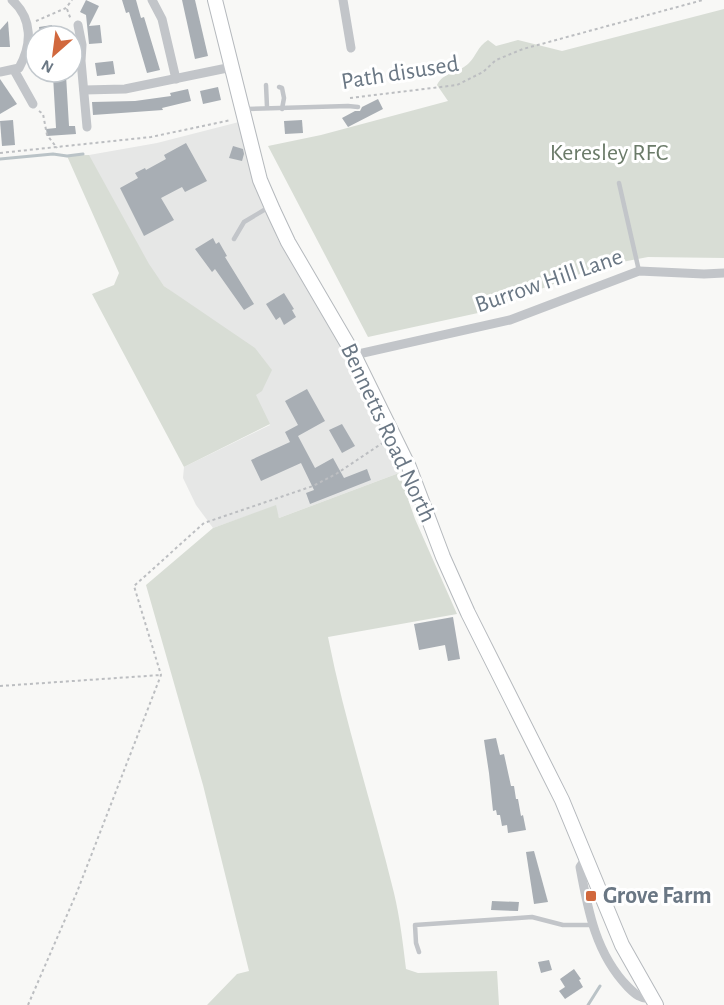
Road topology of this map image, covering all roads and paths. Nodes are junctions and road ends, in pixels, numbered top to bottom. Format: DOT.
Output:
graph roads {
  1 [pos="12,0"];
  2 [pos="72,0"];
  3 [pos="153,0"];
  4 [pos="216,0"];
  5 [pos="343,0"];
  6 [pos="703,0"];
  7 [pos="27,24"];
  8 [pos="32,24"];
  9 [pos="351,48"];
  10 [pos="24,59"];
  11 [pos="232,67"];
  12 [pos="14,69"];
  13 [pos="0,72"];
  14 [pos="176,79"];
  15 [pos="83,84"];
  16 [pos="266,86"];
  17 [pos="279,87"];
  18 [pos="84,90"];
  19 [pos="348,98"];
  20 [pos="33,104"];
  21 [pos="267,107"];
  22 [pos="358,107"];
  23 [pos="243,109"];
  24 [pos="282,109"];
  25 [pos="87,128"];
  26 [pos="57,148"];
  27 [pos="0,153"];
  28 [pos="619,183"];
  29 [pos="271,205"];
  30 [pos="234,239"];
  31 [pos="639,271"];
  32 [pos="724,273"];
  33 [pos="354,355"];
  34 [pos="393,437"];
  35 [pos="161,675"];
  36 [pos="0,686"];
  37 [pos="586,858"];
  38 [pos="593,925"];
  39 [pos="419,952"];
  40 [pos="654,1002"];
  41 [pos="28,1005"];
  1 -- 7 [label="street"];
  2 -- 8 [label="path"];
  3 -- 14 [label="street"];
  4 -- 11 [label="street, Bennetts Road North"];
  5 -- 9 [label="street"];
  6 -- 19 [label="path, Path disused"];
  10 -- 12 [label="street"];
  11 -- 14 [label="street"];
  11 -- 23 [label="street, Bennetts Road North"];
  12 -- 13 [label="street"];
  12 -- 20 [label="street"];
  14 -- 18 [label="street"];
  15 -- 18 [label="street"];
  16 -- 21 [label="lane"];
  17 -- 24 [label="lane"];
  18 -- 25 [label="street"];
  20 -- 26 [label="path"];
  21 -- 23 [label="lane"];
  21 -- 24 [label="lane"];
  22 -- 24 [label="lane"];
  23 -- 26 [label="path"];
  23 -- 29 [label="street, Bennetts Road North"];
  26 -- 27 [label="path"];
  28 -- 31 [label="lane"];
  29 -- 30 [label="lane"];
  29 -- 33 [label="street, Bennetts Road North"];
  31 -- 32 [label="street, Burrow Hill Lane"];
  31 -- 33 [label="street, Burrow Hill Lane"];
  33 -- 34 [label="street, Bennetts Road North"];
  34 -- 35 [label="path"];
  34 -- 37 [label="street, Bennetts Road North"];
  35 -- 36 [label="path"];
  35 -- 41 [label="path"];
  37 -- 38 [label="street, Bennetts Road North"];
  37 -- 40 [label="street, Bennetts Road North"];
  38 -- 39 [label="lane"];
  38 -- 40 [label="street, Bennetts Road North"];
}
